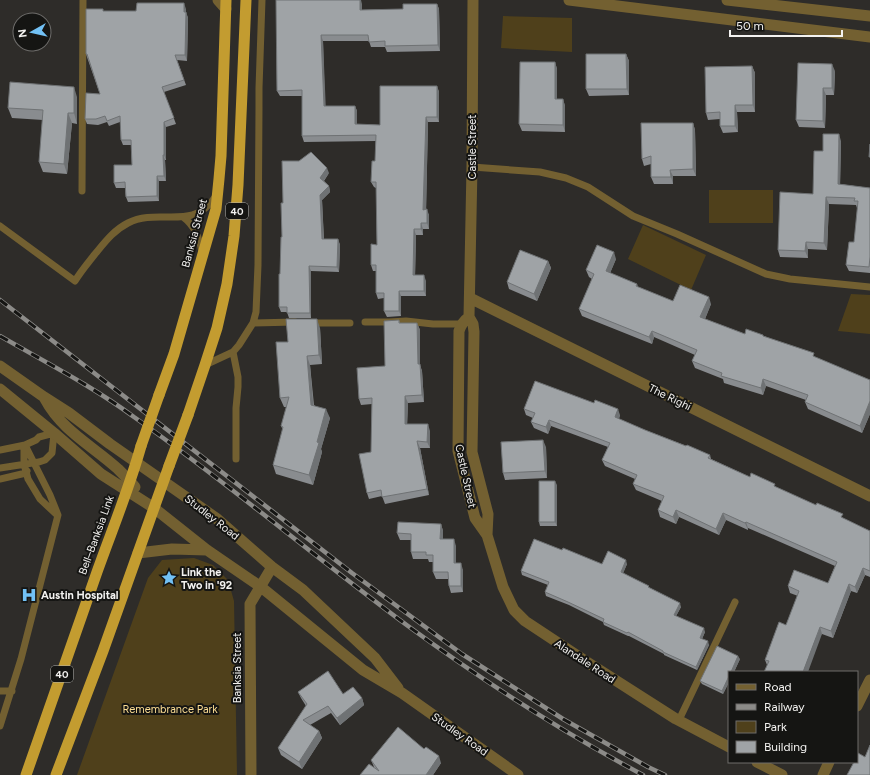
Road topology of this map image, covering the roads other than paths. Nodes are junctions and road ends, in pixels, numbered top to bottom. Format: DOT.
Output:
graph roads {
  1 [pos="84,0"];
  2 [pos="218,0"];
  3 [pos="262,0"];
  4 [pos="473,0"];
  5 [pos="569,0"];
  6 [pos="726,0"];
  7 [pos="248,2"];
  8 [pos="226,4"];
  9 [pos="870,16"];
  10 [pos="870,37"];
  11 [pos="472,167"];
  12 [pos="82,191"];
  13 [pos="218,192"];
  14 [pos="183,217"];
  15 [pos="0,226"];
  16 [pos="202,256"];
  17 [pos="870,286"];
  18 [pos="470,298"];
  19 [pos="465,321"];
  20 [pos="365,322"];
  21 [pos="253,323"];
  22 [pos="350,323"];
  23 [pos="233,352"];
  24 [pos="205,365"];
  25 [pos="0,366"];
  26 [pos="0,389"];
  27 [pos="44,397"];
  28 [pos="69,414"];
  29 [pos="62,423"];
  30 [pos="54,433"];
  31 [pos="24,445"];
  32 [pos="0,450"];
  33 [pos="236,459"];
  34 [pos="33,462"];
  35 [pos="136,462"];
  36 [pos="24,464"];
  37 [pos="0,468"];
  38 [pos="26,473"];
  39 [pos="0,479"];
  40 [pos="164,482"];
  41 [pos="128,486"];
  42 [pos="870,496"];
  43 [pos="154,508"];
  44 [pos="58,515"];
  45 [pos="487,535"];
  46 [pos="207,550"];
  47 [pos="138,553"];
  48 [pos="272,567"];
  49 [pos="260,587"];
  50 [pos="735,602"];
  51 [pos="870,680"];
  52 [pos="0,691"];
  53 [pos="12,691"];
  54 [pos="402,693"];
  55 [pos="858,704"];
  56 [pos="679,720"];
  57 [pos="0,726"];
  58 [pos="728,746"];
  59 [pos="759,763"];
  60 [pos="828,763"];
  61 [pos="26,775"];
  62 [pos="56,775"];
  63 [pos="251,775"];
  64 [pos="518,775"];
  65 [pos="782,775"];
  66 [pos="822,775"];
  1 -- 12 [label="lane"];
  2 -- 8 [label="street"];
  3 -- 21 [label="lane"];
  4 -- 11 [label="street, Castle Street"];
  5 -- 10 [label="street"];
  6 -- 9 [label="street"];
  7 -- 24 [label="highway, 40"];
  8 -- 13 [label="highway, Banksia Street / 40"];
  11 -- 17 [label="lane"];
  11 -- 18 [label="street, Castle Street"];
  13 -- 14 [label="lane"];
  13 -- 16 [label="highway, Banksia Street / 40"];
  14 -- 15 [label="lane"];
  14 -- 16 [label="lane"];
  16 -- 35 [label="highway, Banksia Street / 40, bridge"];
  18 -- 19 [label="street, Castle Street"];
  18 -- 42 [label="street, The Righi"];
  19 -- 20 [label="lane"];
  19 -- 45 [label="street, Castle Street"];
  21 -- 22 [label="lane"];
  21 -- 23 [label="lane"];
  23 -- 24 [label="lane"];
  23 -- 33 [label="lane"];
  24 -- 40 [label="highway, 40, bridge"];
  25 -- 27 [label="street, Studley Road"];
  26 -- 30 [label="street, Studley Road"];
  27 -- 28 [label="street, Studley Road"];
  27 -- 29 [label="street"];
  28 -- 29 [label="street"];
  28 -- 35 [label="street, Studley Road"];
  29 -- 30 [label="street"];
  29 -- 41 [label="street"];
  30 -- 31 [label="lane"];
  30 -- 34 [label="lane"];
  30 -- 41 [label="street, Studley Road"];
  31 -- 32 [label="lane"];
  31 -- 34 [label="lane"];
  31 -- 36 [label="lane"];
  34 -- 36 [label="lane"];
  34 -- 38 [label="lane"];
  34 -- 44 [label="lane"];
  35 -- 40 [label="street, Studley Road"];
  35 -- 41 [label="highway, Bell–Banksia Link / 40"];
  36 -- 37 [label="lane"];
  36 -- 38 [label="lane"];
  38 -- 39 [label="lane"];
  38 -- 44 [label="lane"];
  40 -- 43 [label="highway, 40"];
  40 -- 48 [label="street, Studley Road"];
  41 -- 43 [label="street, Studley Road"];
  41 -- 61 [label="highway, Bell–Banksia Link / 40"];
  43 -- 46 [label="street, Studley Road"];
  43 -- 47 [label="highway, 40"];
  44 -- 53 [label="lane"];
  45 -- 56 [label="street, Alandale Road"];
  46 -- 47 [label="street"];
  46 -- 49 [label="street, Studley Road"];
  47 -- 62 [label="highway, 40"];
  48 -- 49 [label="street, Banksia Street"];
  48 -- 54 [label="street, Studley Road"];
  49 -- 54 [label="street, Studley Road"];
  49 -- 63 [label="street, Banksia Street"];
  50 -- 56 [label="lane"];
  51 -- 55 [label="street"];
  52 -- 53 [label="lane"];
  53 -- 57 [label="lane"];
  54 -- 64 [label="street, Studley Road"];
  56 -- 58 [label="street, Alandale Road"];
  59 -- 65 [label="street"];
  60 -- 66 [label="street"];
}
